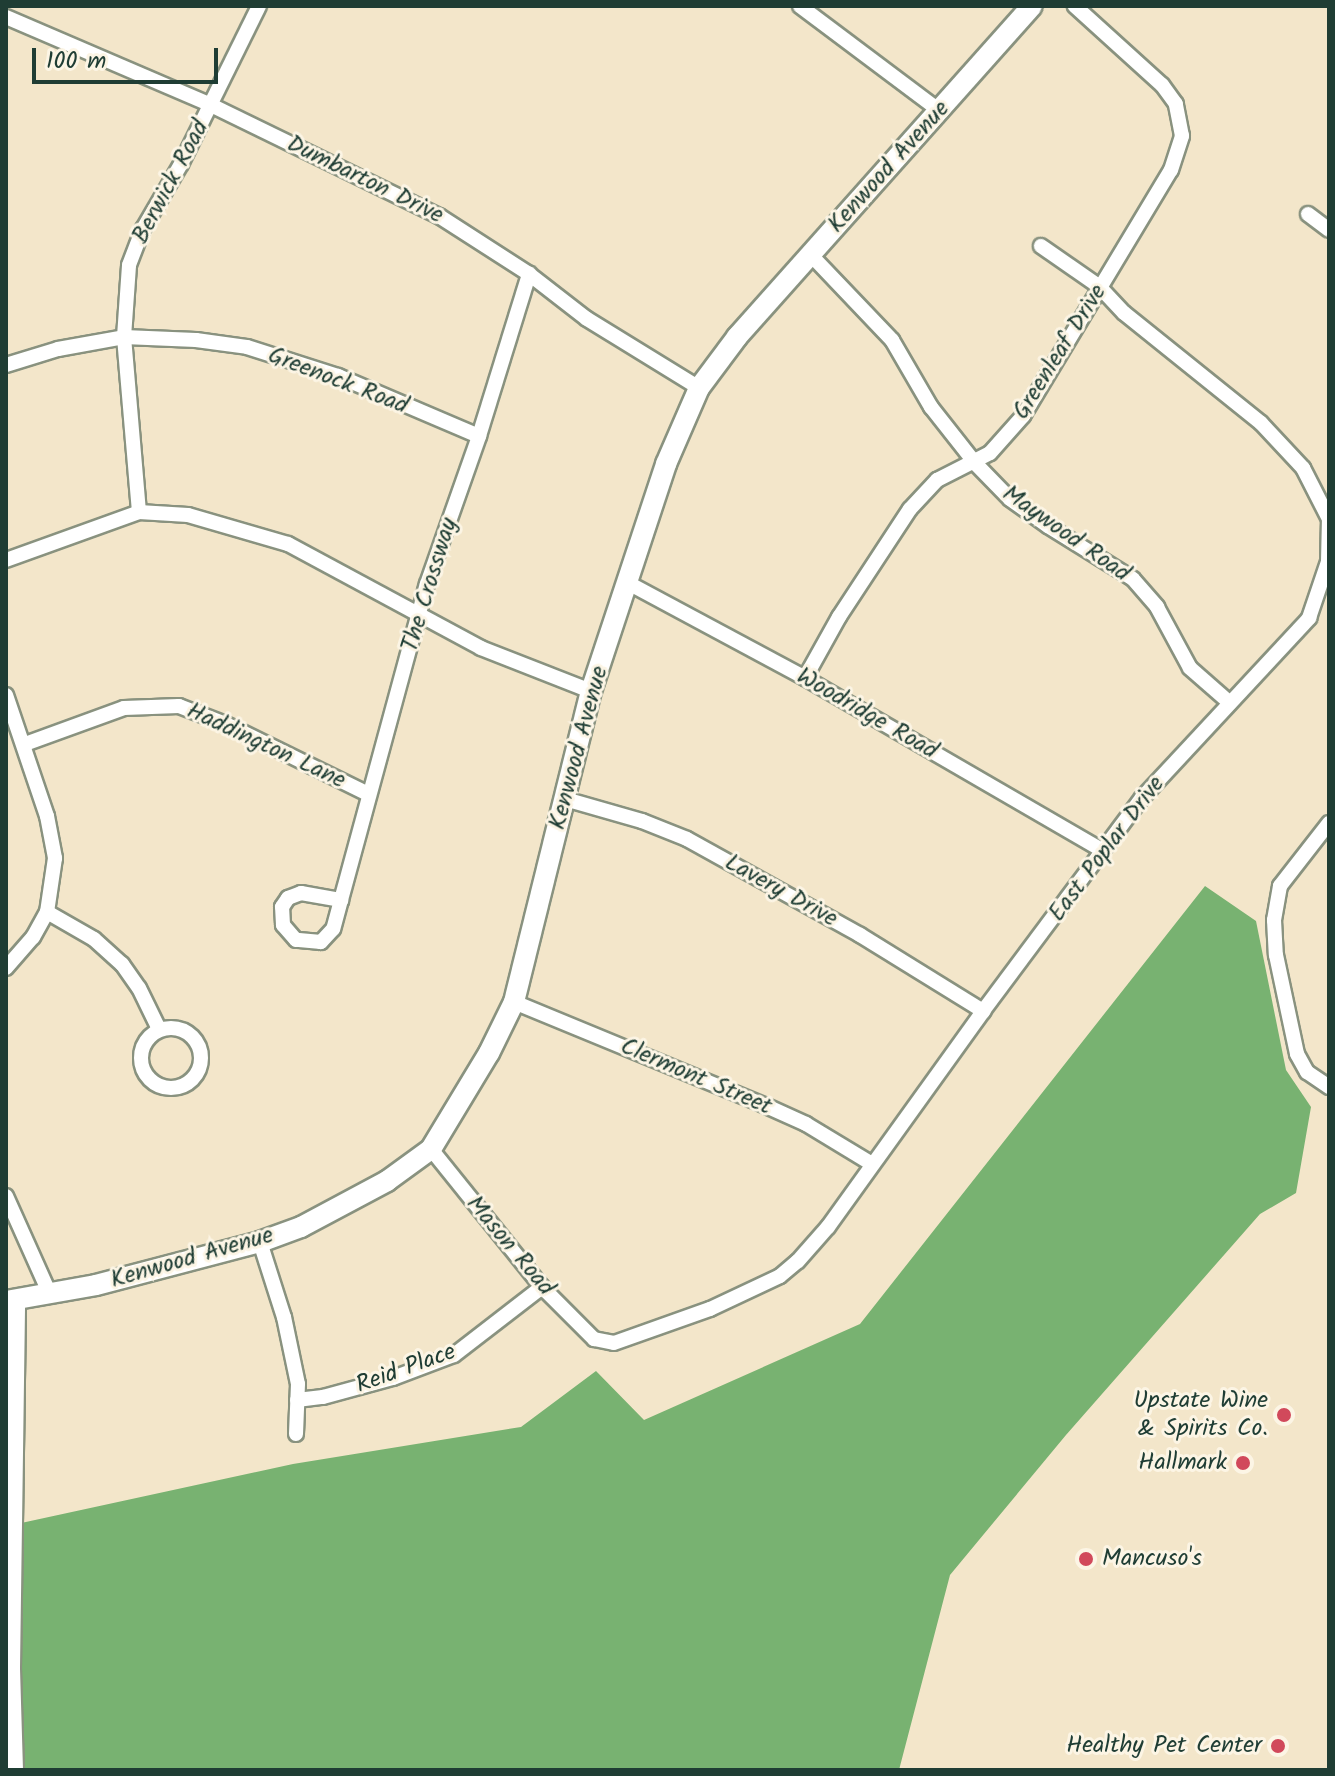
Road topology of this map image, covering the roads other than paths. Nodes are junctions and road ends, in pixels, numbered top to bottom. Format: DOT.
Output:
graph roads {
  1 [pos="12,6"];
  2 [pos="259,6"];
  3 [pos="800,6"];
  4 [pos="1032,6"];
  5 [pos="1075,6"];
  6 [pos="6,18"];
  7 [pos="211,105"];
  8 [pos="940,111"];
  9 [pos="1308,214"];
  10 [pos="1329,230"];
  11 [pos="1041,246"];
  12 [pos="810,254"];
  13 [pos="529,274"];
  14 [pos="1100,287"];
  15 [pos="124,337"];
  16 [pos="6,365"];
  17 [pos="699,388"];
  18 [pos="479,436"];
  19 [pos="975,463"];
  20 [pos="139,512"];
  21 [pos="1329,519"];
  22 [pos="6,560"];
  23 [pos="628,583"];
  24 [pos="421,616"];
  25 [pos="805,678"];
  26 [pos="591,691"];
  27 [pos="6,695"];
  28 [pos="1230,703"];
  29 [pos="25,744"];
  30 [pos="368,794"];
  31 [pos="565,799"];
  32 [pos="1329,823"];
  33 [pos="1102,850"];
  34 [pos="341,900"];
  35 [pos="47,912"];
  36 [pos="6,968"];
  37 [pos="514,1002"];
  38 [pos="983,1011"];
  39 [pos="159,1029"];
  40 [pos="1323,1084"];
  41 [pos="431,1149"];
  42 [pos="872,1164"];
  43 [pos="6,1196"];
  44 [pos="260,1242"];
  45 [pos="542,1287"];
  46 [pos="49,1292"];
  47 [pos="10,1301"];
  48 [pos="594,1339"];
  49 [pos="297,1400"];
  50 [pos="296,1434"];
  51 [pos="13,1770"];
  1 -- 6 [label="street"];
  2 -- 7 [label="street, Berwick Road"];
  3 -- 8 [label="street"];
  4 -- 8 [label="street, Kenwood Avenue"];
  5 -- 14 [label="street, Greenleaf Drive"];
  6 -- 7 [label="street, Dumbarton Drive"];
  7 -- 13 [label="street, Dumbarton Drive"];
  7 -- 15 [label="street, Berwick Road"];
  8 -- 12 [label="street, Kenwood Avenue"];
  9 -- 10 [label="street"];
  11 -- 14 [label="street, East Poplar Drive"];
  12 -- 17 [label="street, Kenwood Avenue"];
  12 -- 19 [label="street, Maywood Road"];
  13 -- 17 [label="street, Dumbarton Drive"];
  13 -- 18 [label="street, The Crossway"];
  14 -- 19 [label="street, Greenleaf Drive"];
  14 -- 21 [label="street, East Poplar Drive"];
  15 -- 16 [label="street, Greenock Road"];
  15 -- 18 [label="street, Greenock Road"];
  15 -- 20 [label="street, Berwick Road"];
  17 -- 23 [label="street, Kenwood Avenue"];
  18 -- 24 [label="street, The Crossway"];
  19 -- 25 [label="street, Greenleaf Drive"];
  19 -- 28 [label="street, Maywood Road"];
  20 -- 22 [label="street"];
  20 -- 24 [label="street"];
  21 -- 28 [label="street, East Poplar Drive"];
  23 -- 25 [label="street, Woodridge Road"];
  23 -- 26 [label="street, Kenwood Avenue"];
  24 -- 26 [label="street"];
  24 -- 30 [label="street, The Crossway"];
  25 -- 33 [label="street, Woodridge Road"];
  26 -- 31 [label="street, Kenwood Avenue"];
  27 -- 29 [label="street"];
  28 -- 33 [label="street, East Poplar Drive"];
  29 -- 30 [label="street, Haddington Lane"];
  29 -- 35 [label="street"];
  30 -- 34 [label="street, The Crossway"];
  31 -- 37 [label="street, Kenwood Avenue"];
  31 -- 38 [label="street, Lavery Drive"];
  32 -- 40 [label="street"];
  33 -- 38 [label="street, East Poplar Drive"];
  34 -- 34 [label="street, The Crossway"];
  35 -- 36 [label="street"];
  35 -- 39 [label="street"];
  37 -- 41 [label="street, Kenwood Avenue"];
  37 -- 42 [label="street, Clermont Street"];
  38 -- 42 [label="street, East Poplar Drive"];
  39 -- 39 [label="street"];
  41 -- 44 [label="street, Kenwood Avenue"];
  41 -- 45 [label="street, Mason Road"];
  42 -- 48 [label="street, East Poplar Drive"];
  43 -- 46 [label="street"];
  44 -- 46 [label="street, Kenwood Avenue"];
  44 -- 49 [label="street"];
  45 -- 48 [label="street, Mason Road"];
  45 -- 49 [label="street, Reid Place"];
  46 -- 47 [label="street, Kenwood Avenue"];
  47 -- 51 [label="street"];
  49 -- 50 [label="street"];
}
